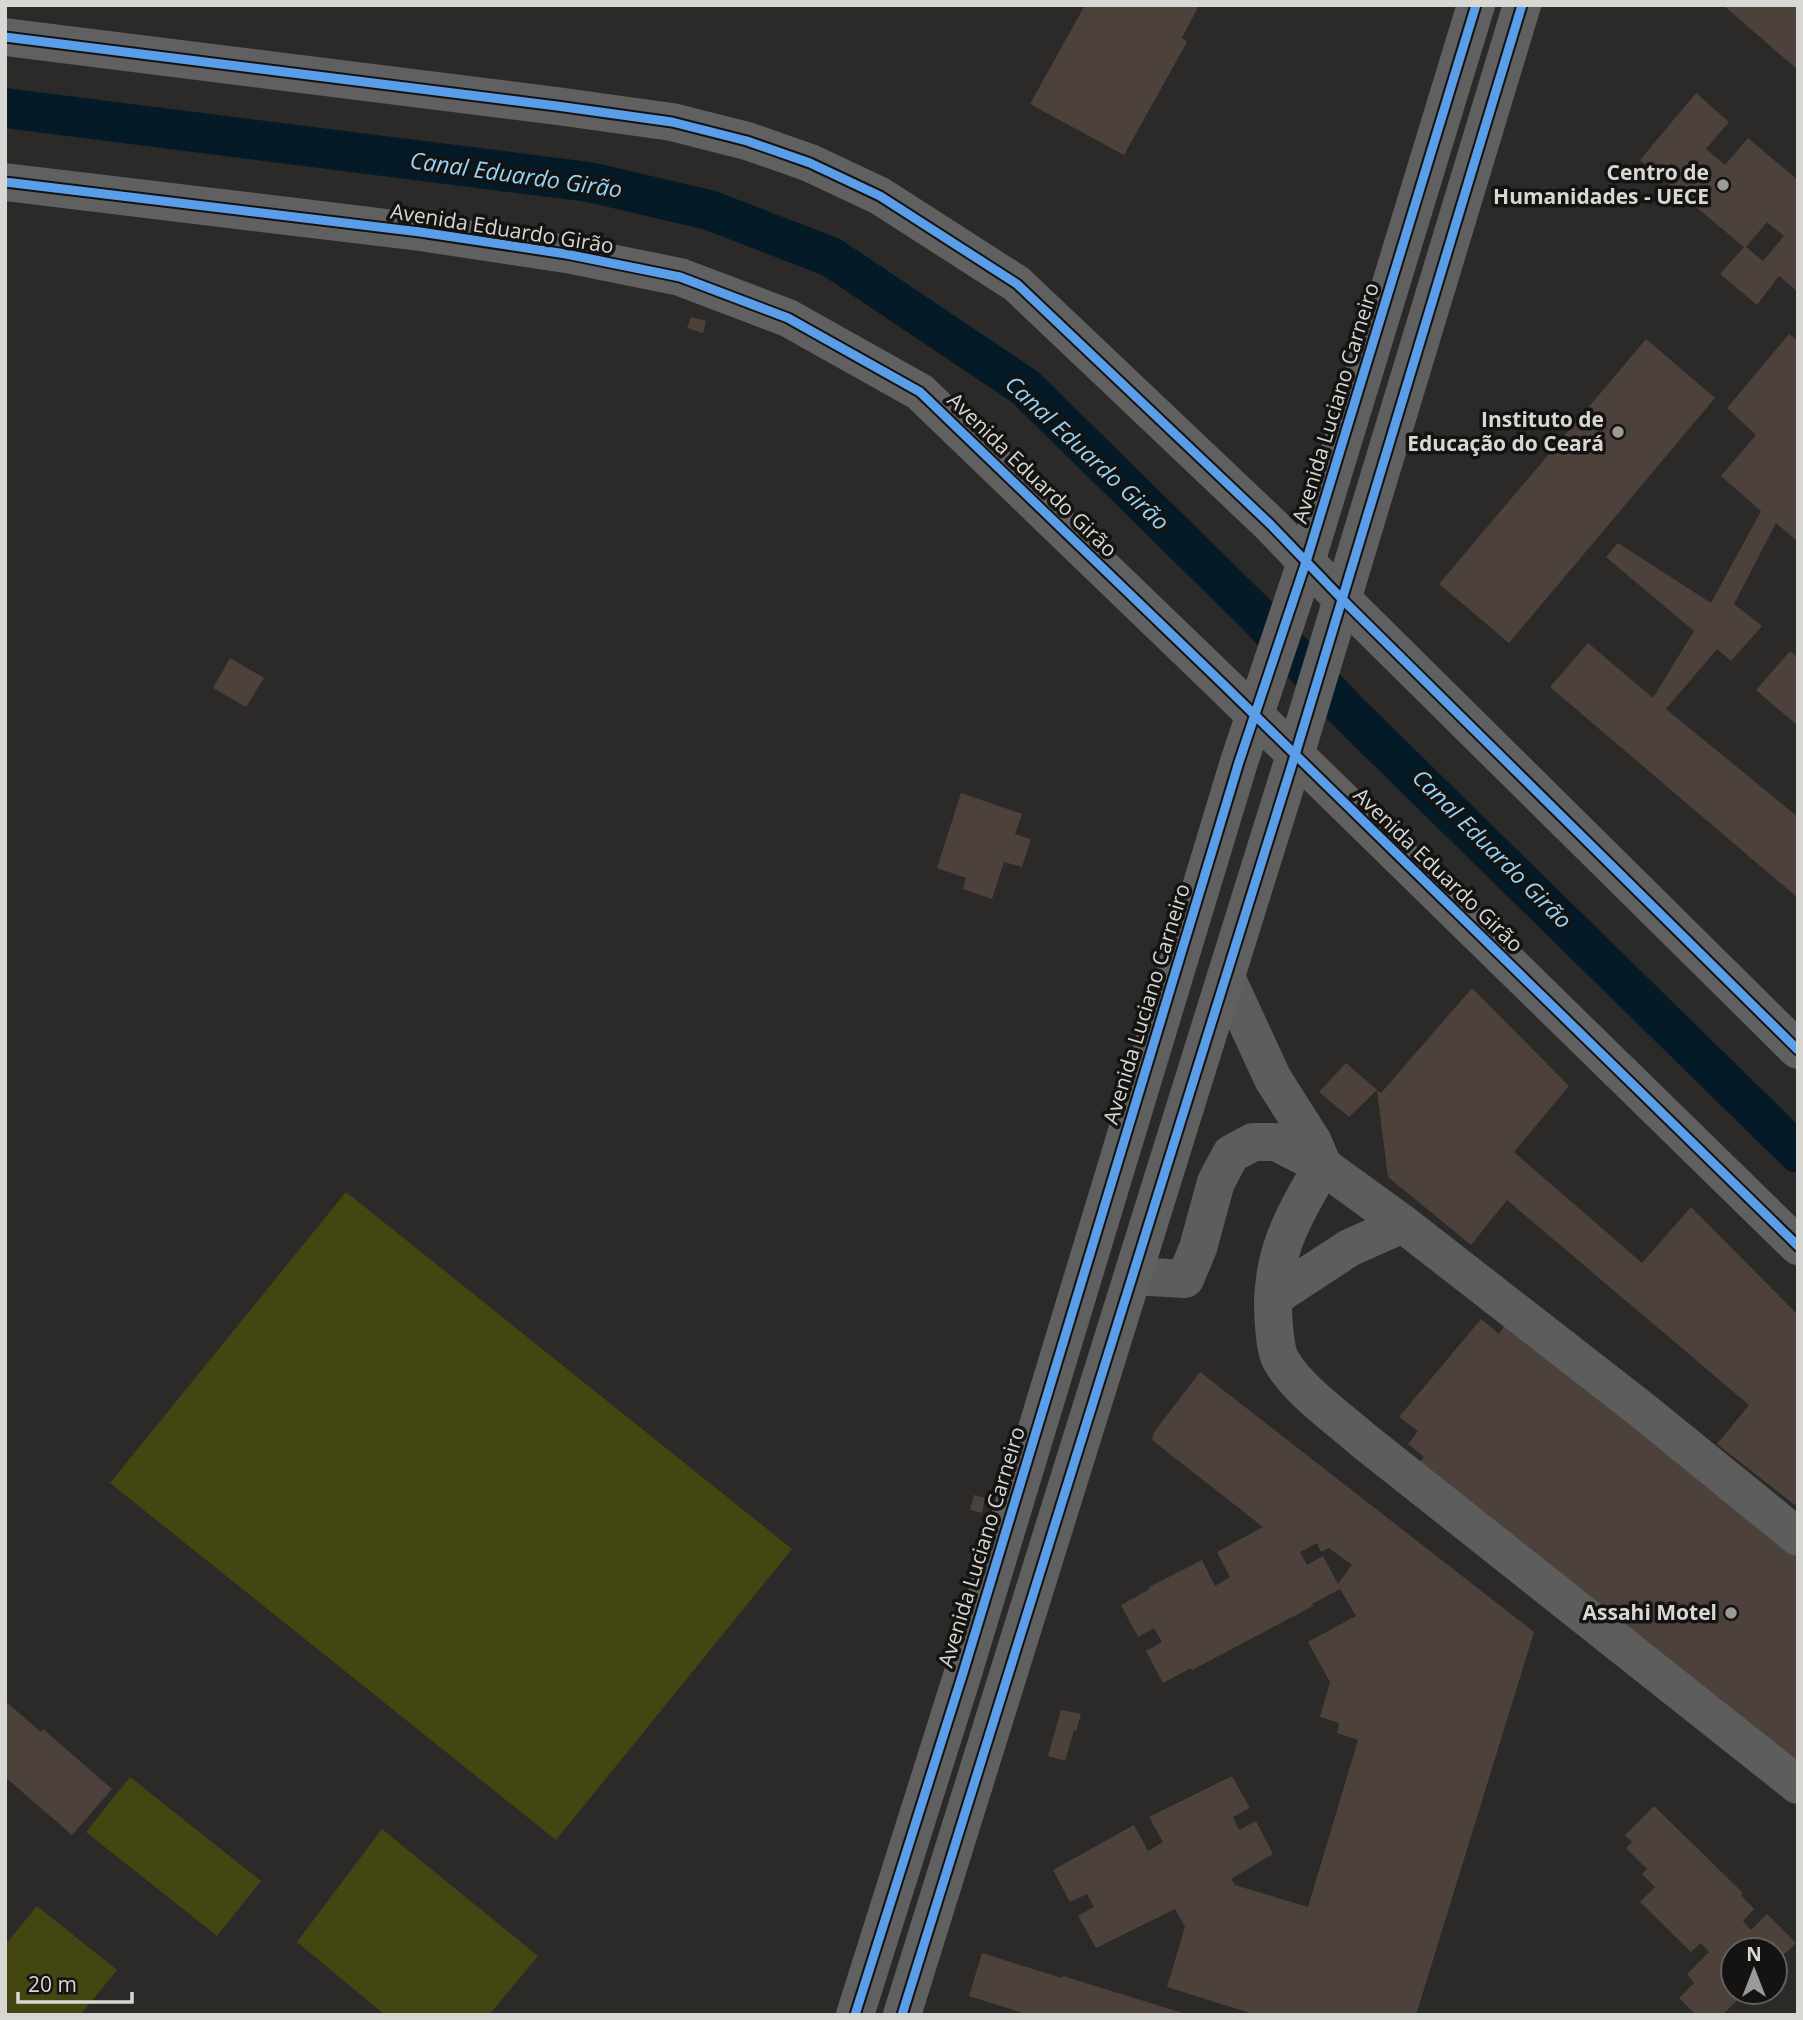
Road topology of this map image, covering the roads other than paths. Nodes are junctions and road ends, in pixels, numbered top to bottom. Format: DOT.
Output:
graph roads {
  1 [pos="1476,5"];
  2 [pos="1522,5"];
  3 [pos="5,37"];
  4 [pos="5,182"];
  5 [pos="1300,579"];
  6 [pos="1336,615"];
  7 [pos="1260,698"];
  8 [pos="1300,738"];
  9 [pos="1226,977"];
  10 [pos="1798,1050"];
  11 [pos="1323,1166"];
  12 [pos="1403,1224"];
  13 [pos="1798,1245"];
  14 [pos="1133,1276"];
  15 [pos="1273,1298"];
  16 [pos="1798,1537"];
  17 [pos="1798,1785"];
  18 [pos="860,2001"];
  19 [pos="905,2008"];
  1 -- 5 [label="main road, Avenida Luciano Carneiro"];
  2 -- 6 [label="main road"];
  3 -- 5 [label="main road"];
  4 -- 7 [label="main road, Avenida Eduardo Girão"];
  5 -- 6 [label="main road"];
  5 -- 7 [label="main road, Avenida Luciano Carneiro"];
  6 -- 8 [label="main road"];
  6 -- 10 [label="main road"];
  7 -- 8 [label="main road, Avenida Eduardo Girão"];
  7 -- 18 [label="main road, Avenida Luciano Carneiro"];
  8 -- 9 [label="main road"];
  8 -- 13 [label="main road, Avenida Eduardo Girão"];
  9 -- 11 [label="lane"];
  9 -- 14 [label="main road"];
  11 -- 12 [label="lane"];
  11 -- 14 [label="lane"];
  11 -- 15 [label="lane"];
  12 -- 15 [label="lane"];
  12 -- 16 [label="lane"];
  14 -- 19 [label="main road"];
  15 -- 17 [label="lane"];
  18 -- 19 [label="main road"];
}
